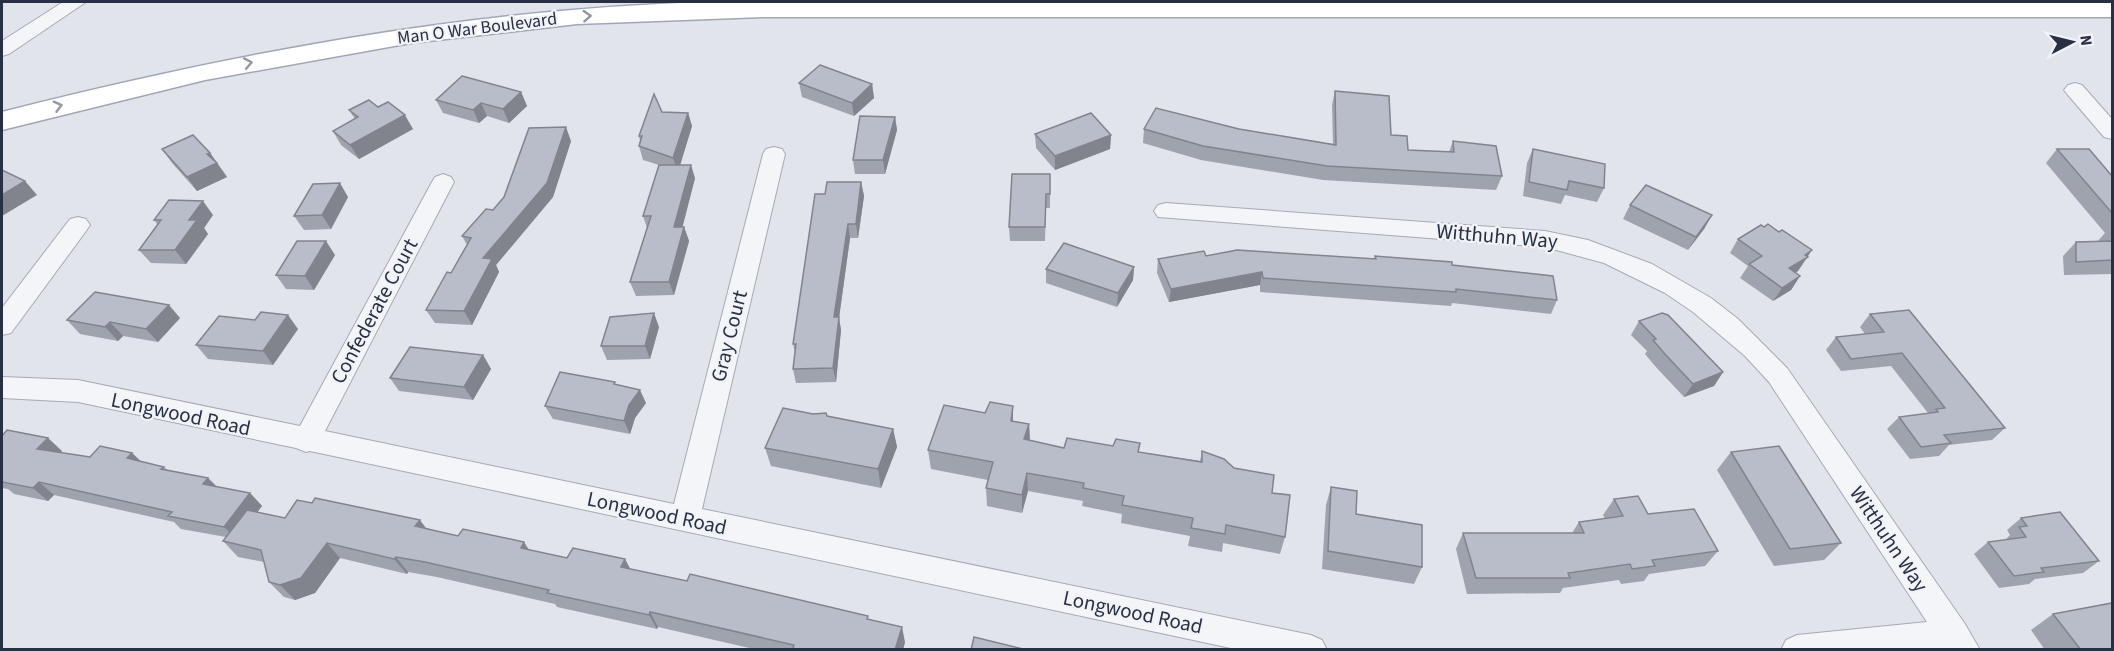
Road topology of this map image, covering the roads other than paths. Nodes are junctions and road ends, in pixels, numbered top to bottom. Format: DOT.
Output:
graph roads {
  1 [pos="76,2"];
  2 [pos="511,2"];
  3 [pos="2112,10"];
  4 [pos="2,50"];
  5 [pos="2074,90"];
  6 [pos="2,99"];
  7 [pos="2,121"];
  8 [pos="2112,132"];
  9 [pos="774,154"];
  10 [pos="443,182"];
  11 [pos="1167,211"];
  12 [pos="78,225"];
  13 [pos="2,326"];
  14 [pos="2,388"];
  15 [pos="306,441"];
  16 [pos="685,519"];
  17 [pos="1959,642"];
  18 [pos="1311,650"];
  19 [pos="1797,650"];
  1 -- 4 [label="street"];
  2 -- 6 [label="main road, Man O War Boulevard"];
  7 -- 3 [label="main road, Man O War Boulevard, one-way"];
  5 -- 8 [label="street"];
  9 -- 16 [label="street, Gray Court"];
  10 -- 15 [label="street, Confederate Court"];
  11 -- 17 [label="street, Witthuhn Way"];
  12 -- 13 [label="street"];
  14 -- 15 [label="street, Longwood Road"];
  15 -- 16 [label="street, Longwood Road"];
  16 -- 18 [label="street, Longwood Road"];
  17 -- 19 [label="street"];
}
